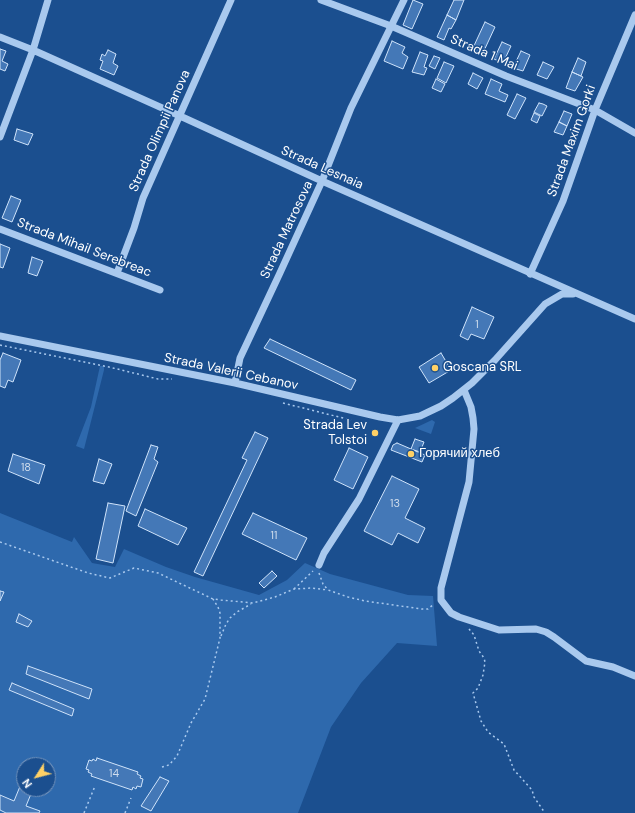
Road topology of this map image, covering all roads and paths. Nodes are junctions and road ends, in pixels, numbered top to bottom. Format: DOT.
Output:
graph roads {
  1 [pos="48,0"];
  2 [pos="231,0"];
  3 [pos="321,0"];
  4 [pos="404,0"];
  5 [pos="635,15"];
  6 [pos="391,26"];
  7 [pos="0,38"];
  8 [pos="32,50"];
  9 [pos="595,110"];
  10 [pos="180,116"];
  11 [pos="635,133"];
  12 [pos="0,137"];
  13 [pos="322,181"];
  14 [pos="0,229"];
  15 [pos="117,273"];
  16 [pos="530,274"];
  17 [pos="160,290"];
  18 [pos="585,298"];
  19 [pos="635,319"];
  20 [pos="0,336"];
  21 [pos="0,345"];
  22 [pos="177,378"];
  23 [pos="235,383"];
  24 [pos="464,390"];
  25 [pos="279,402"];
  26 [pos="351,420"];
  27 [pos="398,420"];
  28 [pos="0,542"];
  29 [pos="319,565"];
  30 [pos="294,589"];
  31 [pos="328,590"];
  32 [pos="440,595"];
  33 [pos="213,599"];
  34 [pos="253,603"];
  35 [pos="463,618"];
  36 [pos="220,638"];
  37 [pos="635,676"];
  38 [pos="162,767"];
  39 [pos="95,786"];
  40 [pos="131,798"];
  41 [pos="84,813"];
  42 [pos="125,813"];
  43 [pos="545,813"];
  1 -- 8 [label="street"];
  2 -- 10 [label="street, Strada Olimpii Panova"];
  3 -- 6 [label="street, Strada 1 Mai"];
  4 -- 6 [label="street, Strada Matrosova"];
  5 -- 9 [label="street, Strada Maxim Gorki"];
  6 -- 9 [label="street, Strada 1 Mai"];
  6 -- 13 [label="street, Strada Matrosova"];
  7 -- 8 [label="street, Strada Lesnaia"];
  8 -- 10 [label="street, Strada Lesnaia"];
  8 -- 12 [label="street"];
  9 -- 11 [label="street, Strada 1 Mai"];
  9 -- 16 [label="street, Strada Maxim Gorki"];
  10 -- 13 [label="street, Strada Lesnaia"];
  10 -- 15 [label="street, Strada Olimpii Panova"];
  13 -- 16 [label="street, Strada Lesnaia"];
  13 -- 23 [label="street, Strada Matrosova"];
  14 -- 15 [label="street, Strada Mihail Serebreac"];
  15 -- 17 [label="street, Strada Mihail Serebreac"];
  16 -- 18 [label="street, Strada Lesnaia"];
  18 -- 19 [label="street, Strada Lesnaia"];
  18 -- 24 [label="street"];
  20 -- 23 [label="street, Strada Valerii Cebanov"];
  21 -- 22 [label="path"];
  23 -- 27 [label="street, Strada Valerii Cebanov"];
  24 -- 27 [label="street, Strada Valerii Cebanov"];
  24 -- 32 [label="street"];
  25 -- 26 [label="path"];
  27 -- 29 [label="street"];
  28 -- 33 [label="path"];
  29 -- 30 [label="path"];
  29 -- 31 [label="path"];
  30 -- 31 [label="path"];
  30 -- 34 [label="path"];
  31 -- 32 [label="path"];
  32 -- 35 [label="street"];
  33 -- 34 [label="path"];
  33 -- 36 [label="path"];
  34 -- 36 [label="path"];
  35 -- 37 [label="street"];
  35 -- 43 [label="path"];
  36 -- 38 [label="path"];
  39 -- 41 [label="path"];
  40 -- 42 [label="path"];
}
